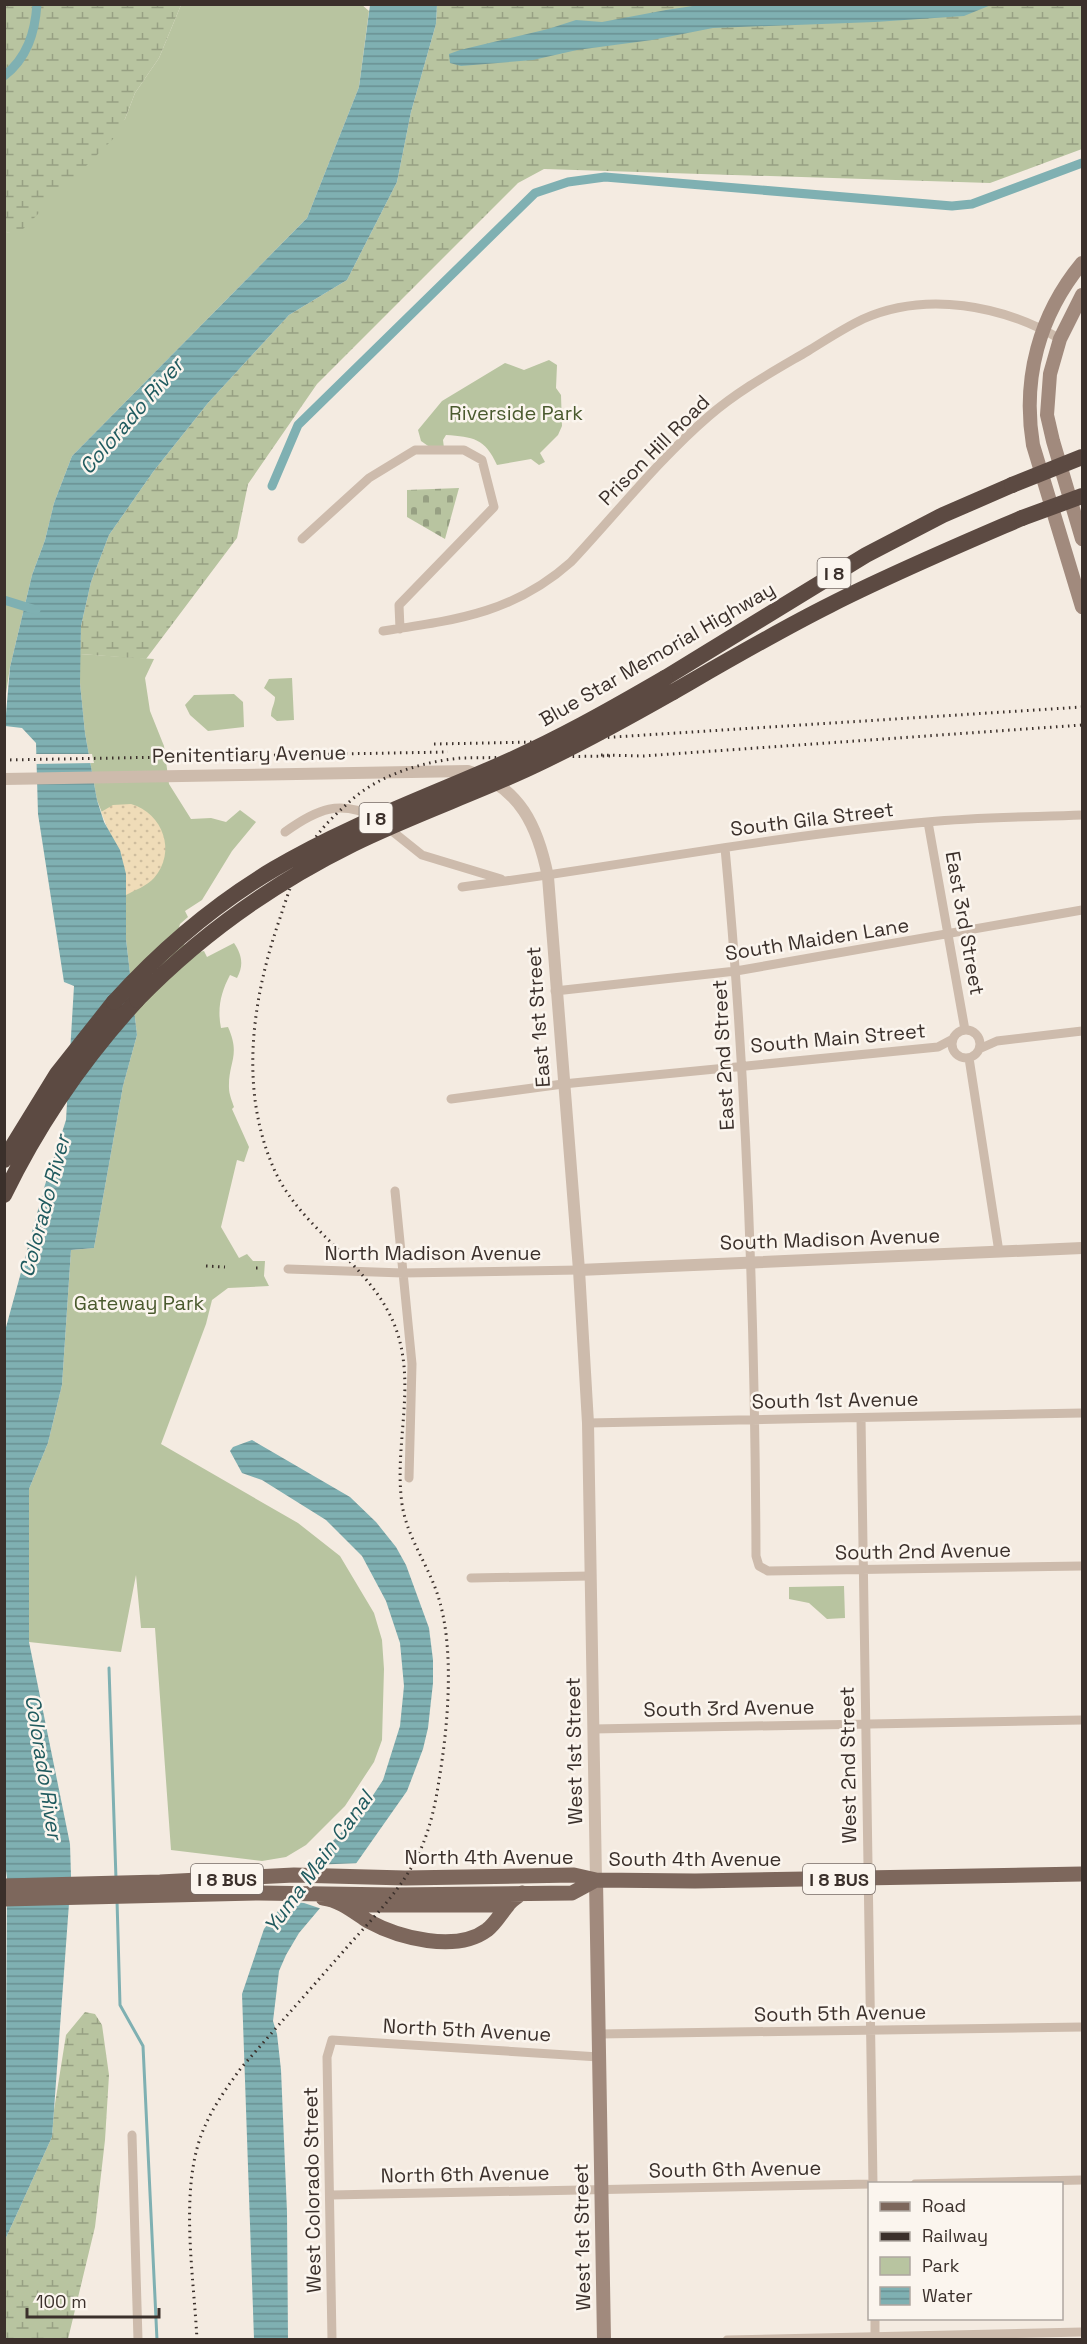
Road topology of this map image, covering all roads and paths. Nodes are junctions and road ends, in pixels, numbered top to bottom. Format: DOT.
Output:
graph roads {
  1 [pos="1083,263"];
  2 [pos="1083,295"];
  3 [pos="1044,330"];
  4 [pos="1060,339"];
  5 [pos="1083,457"];
  6 [pos="1083,496"];
  7 [pos="302,539"];
  8 [pos="1083,539"];
  9 [pos="1080,594"];
  10 [pos="1083,608"];
  11 [pos="400,628"];
  12 [pos="383,631"];
  13 [pos="669,685"];
  14 [pos="9,779"];
  15 [pos="492,780"];
  16 [pos="1083,815"];
  17 [pos="928,822"];
  18 [pos="285,831"];
  19 [pos="725,848"];
  20 [pos="548,877"];
  21 [pos="508,881"];
  22 [pos="462,887"];
  23 [pos="1083,910"];
  24 [pos="949,935"];
  25 [pos="736,971"];
  26 [pos="555,991"];
  27 [pos="965,1030"];
  28 [pos="1083,1031"];
  29 [pos="978,1037"];
  30 [pos="953,1040"];
  31 [pos="997,1041"];
  32 [pos="938,1047"];
  33 [pos="979,1049"];
  34 [pos="956,1053"];
  35 [pos="969,1058"];
  36 [pos="742,1065"];
  37 [pos="563,1084"];
  38 [pos="451,1099"];
  39 [pos="4,1160"];
  40 [pos="395,1191"];
  41 [pos="4,1195"];
  42 [pos="1083,1248"];
  43 [pos="999,1252"];
  44 [pos="749,1261"];
  45 [pos="288,1269"];
  46 [pos="579,1270"];
  47 [pos="403,1274"];
  48 [pos="1083,1413"];
  49 [pos="861,1418"];
  50 [pos="754,1420"];
  51 [pos="588,1423"];
  52 [pos="409,1478"];
  53 [pos="1083,1566"];
  54 [pos="863,1570"];
  55 [pos="590,1576"];
  56 [pos="471,1578"];
  57 [pos="1083,1720"];
  58 [pos="865,1723"];
  59 [pos="593,1729"];
  60 [pos="1083,1874"];
  61 [pos="868,1878"];
  62 [pos="596,1880"];
  63 [pos="4,1886"];
  64 [pos="160,1889"];
  65 [pos="37,1892"];
  66 [pos="522,1893"];
  67 [pos="330,1896"];
  68 [pos="4,1899"];
  69 [pos="344,1905"];
  70 [pos="507,1905"];
  71 [pos="1083,2027"];
  72 [pos="870,2030"];
  73 [pos="599,2034"];
  74 [pos="332,2040"];
  75 [pos="599,2056"];
  76 [pos="132,2135"];
  77 [pos="1083,2180"];
  78 [pos="871,2182"];
  79 [pos="999,2182"];
  80 [pos="868,2184"];
  81 [pos="601,2188"];
  82 [pos="331,2195"];
  83 [pos="875,2320"];
  84 [pos="1083,2332"];
  85 [pos="875,2338"];
  86 [pos="138,2340"];
  87 [pos="332,2340"];
  88 [pos="604,2340"];
  89 [pos="727,2340"];
  1 -- 3 [label="main road"];
  2 -- 4 [label="main road"];
  3 -- 4 [label="street, Prison Hill Road"];
  3 -- 9 [label="main road"];
  3 -- 11 [label="street, Prison Hill Road"];
  4 -- 8 [label="main road"];
  5 -- 13 [label="highway, Blue Star Memorial Highway / I 8, bridge"];
  6 -- 13 [label="highway, Blue Star Memorial Highway / I 8, bridge"];
  7 -- 11 [label="street"];
  9 -- 10 [label="main road"];
  11 -- 12 [label="street, Prison Hill Road"];
  13 -- 39 [label="highway, Blue Star Memorial Highway / I 8, bridge"];
  13 -- 41 [label="highway, Blue Star Memorial Highway / I 8, bridge"];
  14 -- 15 [label="street, Penitentiary Avenue"];
  15 -- 20 [label="street, East 1st Street"];
  16 -- 17 [label="street, South Gila Street"];
  17 -- 19 [label="street, South Gila Street"];
  17 -- 24 [label="street, East 3rd Street"];
  18 -- 21 [label="street"];
  19 -- 20 [label="street, South Gila Street"];
  19 -- 25 [label="street, East 2nd Street"];
  20 -- 21 [label="street, South Gila Street"];
  20 -- 26 [label="street, East 1st Street"];
  21 -- 22 [label="street, South Gila Street"];
  23 -- 24 [label="street, South Maiden Lane"];
  24 -- 25 [label="street, South Maiden Lane"];
  24 -- 27 [label="street, East 3rd Street"];
  25 -- 26 [label="street, South Maiden Lane"];
  25 -- 36 [label="street, East 2nd Street"];
  26 -- 37 [label="street, East 1st Street"];
  27 -- 29 [label="street"];
  27 -- 30 [label="street"];
  28 -- 31 [label="street"];
  29 -- 31 [label="street"];
  29 -- 33 [label="street"];
  30 -- 32 [label="street, South Main Street"];
  30 -- 34 [label="street"];
  31 -- 33 [label="street"];
  32 -- 34 [label="street, South Main Street"];
  32 -- 36 [label="street, South Main Street"];
  33 -- 35 [label="street"];
  34 -- 35 [label="street"];
  35 -- 43 [label="street"];
  36 -- 37 [label="street, South Main Street"];
  36 -- 44 [label="street, East 2nd Street"];
  37 -- 38 [label="street, South Main Street"];
  37 -- 46 [label="street, East 1st Street"];
  40 -- 47 [label="street"];
  42 -- 43 [label="street, South Madison Avenue"];
  43 -- 44 [label="street, South Madison Avenue"];
  44 -- 46 [label="street, South Madison Avenue"];
  44 -- 50 [label="street"];
  45 -- 47 [label="street, North Madison Avenue"];
  46 -- 47 [label="street, North Madison Avenue"];
  46 -- 51 [label="street, West 1st Street"];
  47 -- 52 [label="street"];
  48 -- 49 [label="street, South 1st Avenue"];
  49 -- 50 [label="street, South 1st Avenue"];
  49 -- 54 [label="street, West 2nd Street"];
  50 -- 51 [label="street, South 1st Avenue"];
  50 -- 54 [label="street, South 2nd Avenue"];
  51 -- 55 [label="street, West 1st Street"];
  53 -- 54 [label="street, South 2nd Avenue"];
  54 -- 58 [label="street, West 2nd Street"];
  55 -- 56 [label="street"];
  55 -- 59 [label="street, West 1st Street"];
  57 -- 58 [label="street, South 3rd Avenue"];
  58 -- 59 [label="street, South 3rd Avenue"];
  58 -- 61 [label="street, West 2nd Street"];
  59 -- 62 [label="street, West 1st Street"];
  60 -- 61 [label="main road, South 4th Avenue / I 8 BUS"];
  61 -- 62 [label="main road, South 4th Avenue / I 8 BUS"];
  61 -- 72 [label="street, West 2nd Street"];
  62 -- 64 [label="main road, North 4th Avenue / I 8 BUS"];
  62 -- 66 [label="main road, North 4th Avenue / I 8 BUS"];
  62 -- 73 [label="main road, West 1st Street"];
  63 -- 65 [label="main road, I 8 BUS"];
  64 -- 65 [label="main road, North 4th Avenue / I 8 BUS"];
  64 -- 67 [label="main road, North 4th Avenue / I 8 BUS"];
  65 -- 68 [label="main road, I 8 BUS"];
  66 -- 67 [label="main road, North 4th Avenue / I 8 BUS"];
  66 -- 70 [label="main road"];
  67 -- 69 [label="main road"];
  69 -- 70 [label="main road"];
  69 -- 70 [label="main road"];
  71 -- 72 [label="street, South 5th Avenue"];
  72 -- 73 [label="street, South 5th Avenue"];
  72 -- 78 [label="street, West 2nd Street"];
  73 -- 75 [label="main road, West 1st Street"];
  74 -- 75 [label="street, North 5th Avenue"];
  74 -- 82 [label="street, West Colorado Street"];
  75 -- 81 [label="main road, West 1st Street"];
  76 -- 86 [label="street"];
  77 -- 79 [label="street"];
  80 -- 81 [label="street, South 6th Avenue"];
  81 -- 82 [label="street, North 6th Avenue"];
  81 -- 88 [label="main road, West 1st Street"];
  82 -- 87 [label="street, West Colorado Street"];
  83 -- 85 [label="street"];
  84 -- 85 [label="street"];
  85 -- 89 [label="street"];
}
